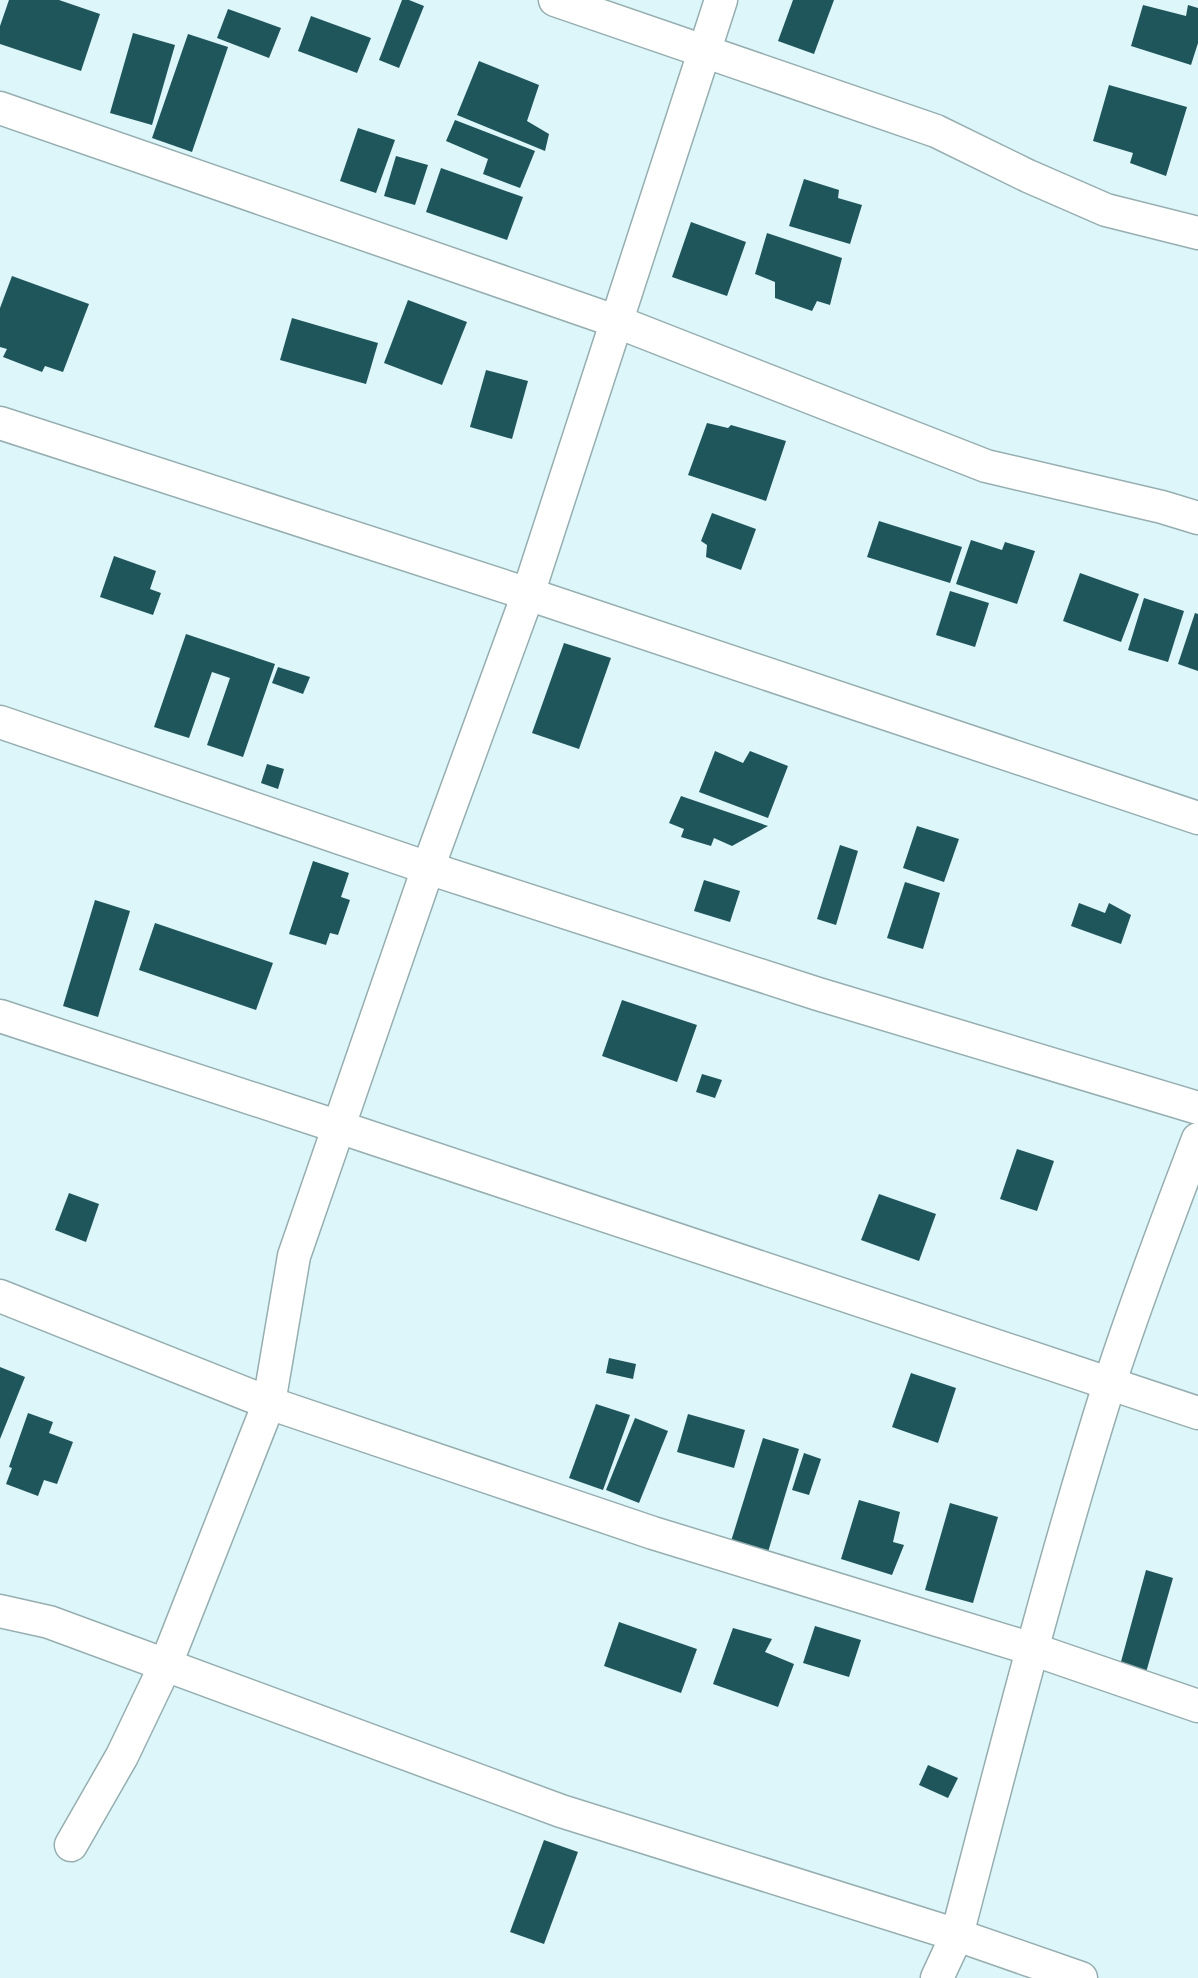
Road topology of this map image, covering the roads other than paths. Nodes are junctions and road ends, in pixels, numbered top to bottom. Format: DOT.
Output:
graph roads {
  1 [pos="555,0"];
  2 [pos="721,0"];
  3 [pos="704,53"];
  4 [pos="0,108"];
  5 [pos="1198,233"];
  6 [pos="615,321"];
  7 [pos="0,423"];
  8 [pos="1198,518"];
  9 [pos="528,594"];
  10 [pos="0,722"];
  11 [pos="1198,818"];
  12 [pos="428,868"];
  13 [pos="0,1016"];
  14 [pos="1198,1108"];
  15 [pos="339,1127"];
  16 [pos="1198,1139"];
  17 [pos="0,1296"];
  18 [pos="1110,1384"];
  19 [pos="269,1403"];
  20 [pos="1198,1413"];
  21 [pos="0,1611"];
  22 [pos="1032,1649"];
  23 [pos="166,1664"];
  24 [pos="1198,1706"];
  25 [pos="71,1845"];
  26 [pos="957,1935"];
  27 [pos="937,1978"];
  28 [pos="1081,1978"];
  1 -- 3 [label="street"];
  2 -- 3 [label="street"];
  3 -- 5 [label="street"];
  3 -- 6 [label="street"];
  4 -- 6 [label="street"];
  6 -- 8 [label="street"];
  6 -- 9 [label="street"];
  7 -- 9 [label="street"];
  9 -- 11 [label="street"];
  9 -- 12 [label="street"];
  10 -- 12 [label="street"];
  12 -- 14 [label="street"];
  12 -- 15 [label="street"];
  13 -- 15 [label="street"];
  15 -- 18 [label="street"];
  15 -- 19 [label="street"];
  16 -- 18 [label="street"];
  17 -- 19 [label="street"];
  18 -- 20 [label="street"];
  18 -- 22 [label="street"];
  19 -- 22 [label="street"];
  19 -- 23 [label="street"];
  21 -- 23 [label="street"];
  22 -- 24 [label="street"];
  22 -- 26 [label="street"];
  23 -- 25 [label="street"];
  23 -- 26 [label="street"];
  26 -- 27 [label="street"];
  26 -- 28 [label="street"];
}
